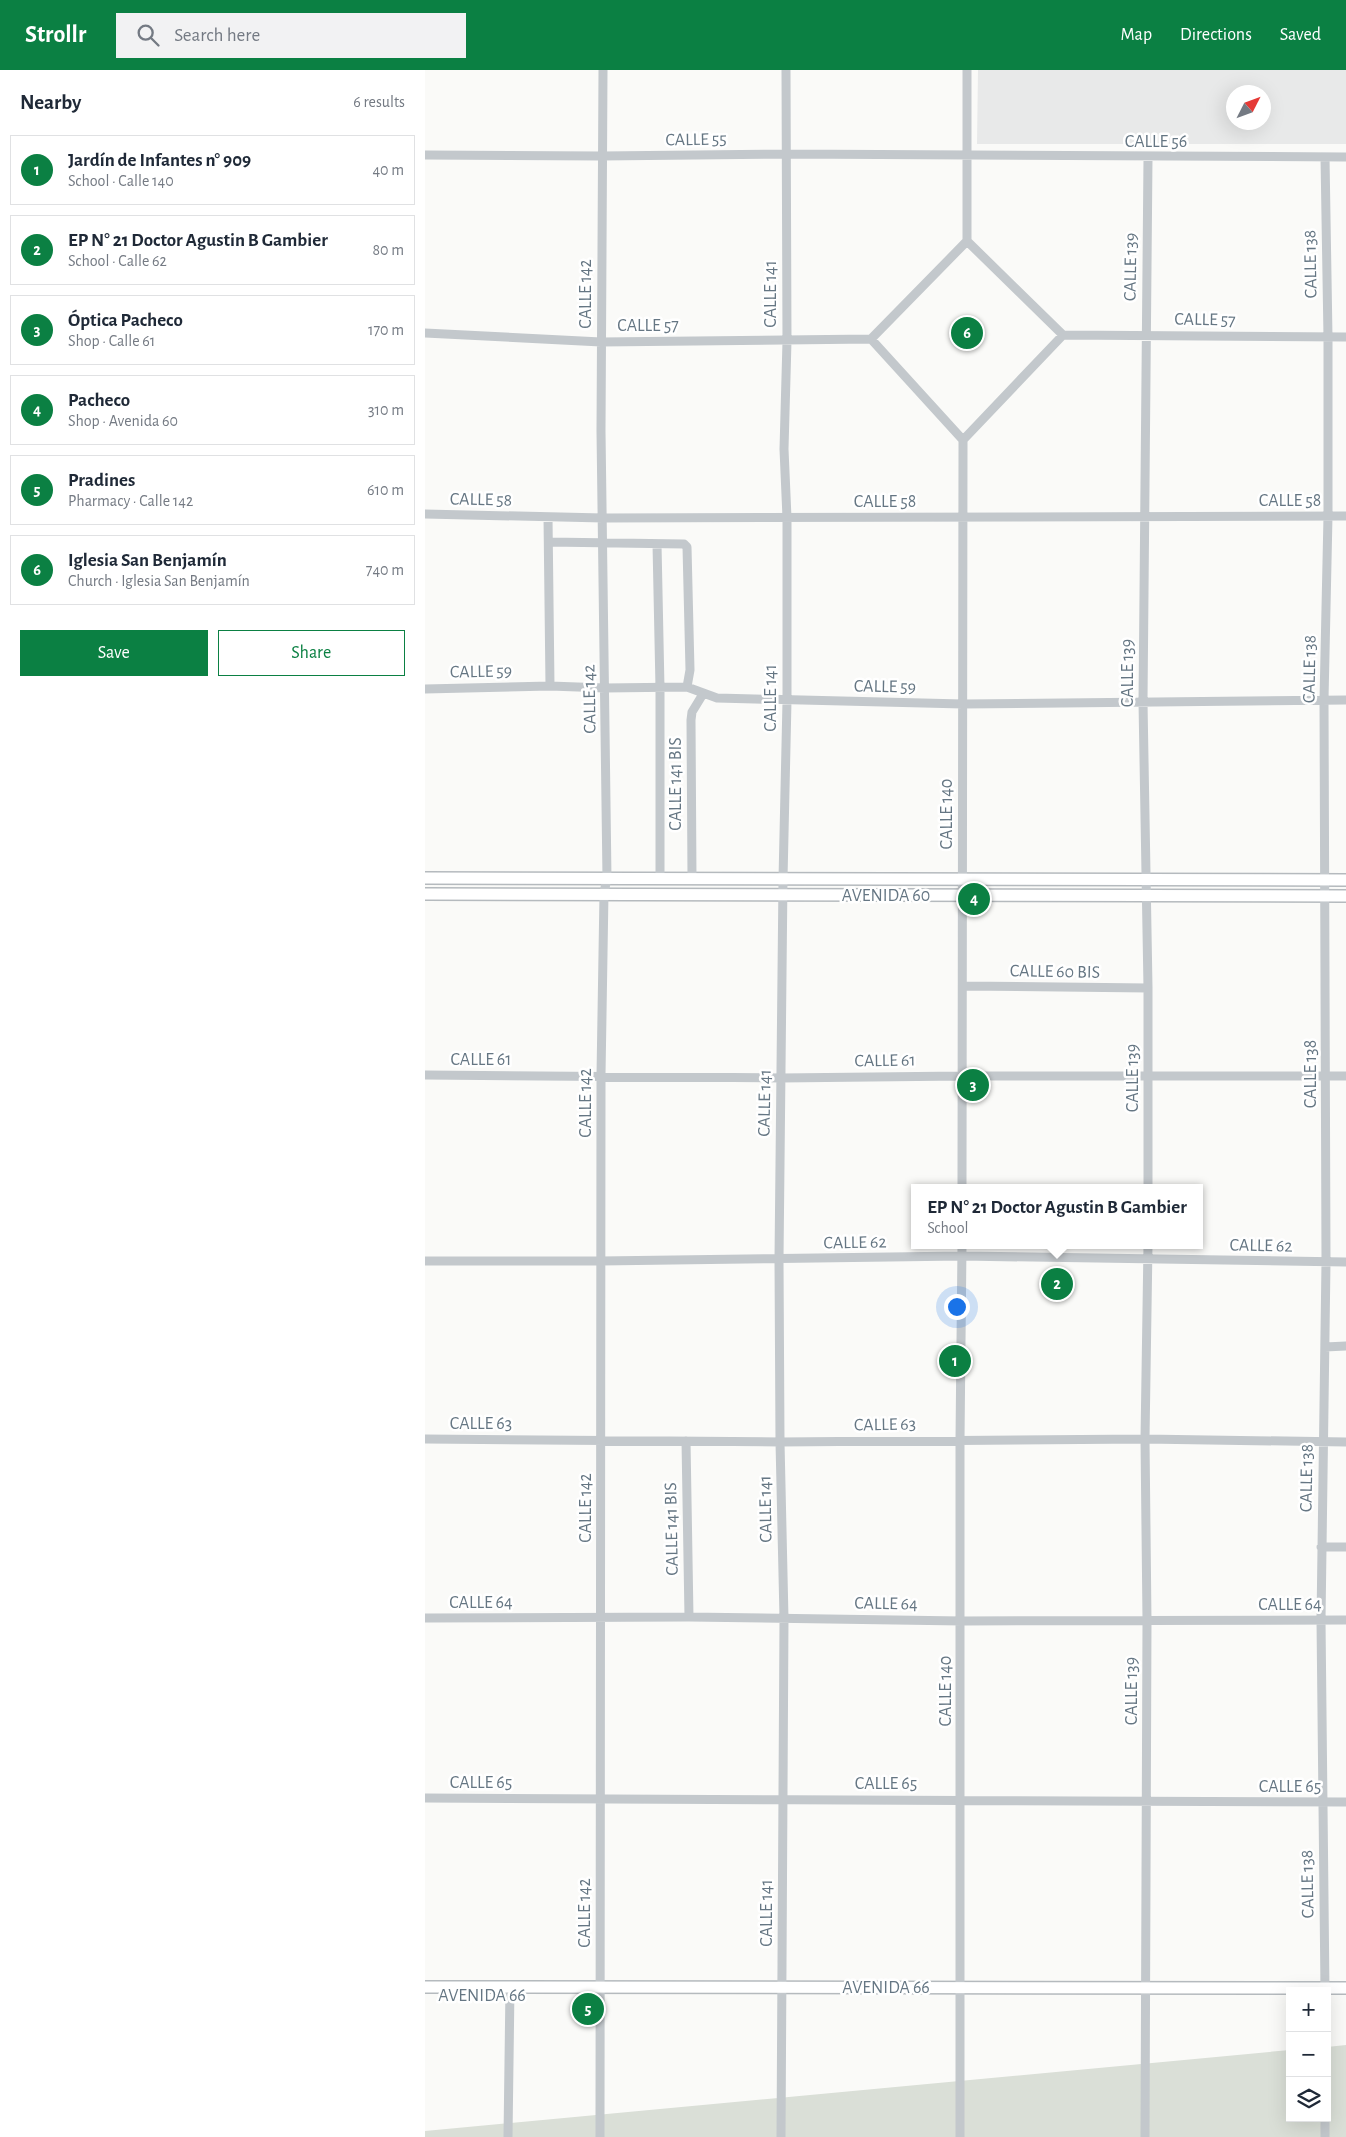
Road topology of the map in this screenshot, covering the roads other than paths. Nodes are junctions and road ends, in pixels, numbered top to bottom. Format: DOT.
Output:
graph roads {
  1 [pos="603,70"];
  2 [pos="786,70"];
  3 [pos="967,70"];
  4 [pos="786,154"];
  5 [pos="425,155"];
  6 [pos="967,155"];
  7 [pos="602,156"];
  8 [pos="1325,157"];
  9 [pos="1346,157"];
  10 [pos="1148,158"];
  11 [pos="967,241"];
  12 [pos="425,333"];
  13 [pos="1145,334"];
  14 [pos="1063,335"];
  15 [pos="1328,337"];
  16 [pos="1346,337"];
  17 [pos="871,339"];
  18 [pos="787,341"];
  19 [pos="601,342"];
  20 [pos="963,440"];
  21 [pos="425,514"];
  22 [pos="1144,516"];
  23 [pos="1328,516"];
  24 [pos="1346,516"];
  25 [pos="548,517"];
  26 [pos="963,517"];
  27 [pos="603,518"];
  28 [pos="787,518"];
  29 [pos="549,542"];
  30 [pos="603,544"];
  31 [pos="657,544"];
  32 [pos="551,686"];
  33 [pos="687,687"];
  34 [pos="605,688"];
  35 [pos="660,688"];
  36 [pos="425,689"];
  37 [pos="703,694"];
  38 [pos="1324,700"];
  39 [pos="1346,700"];
  40 [pos="787,701"];
  41 [pos="1143,702"];
  42 [pos="963,704"];
  43 [pos="425,878"];
  44 [pos="607,878"];
  45 [pos="660,878"];
  46 [pos="691,878"];
  47 [pos="783,878"];
  48 [pos="961,879"];
  49 [pos="1146,880"];
  50 [pos="1325,880"];
  51 [pos="1346,880"];
  52 [pos="604,893"];
  53 [pos="425,894"];
  54 [pos="783,895"];
  55 [pos="961,895"];
  56 [pos="1146,895"];
  57 [pos="1346,896"];
  58 [pos="1325,897"];
  59 [pos="963,986"];
  60 [pos="1148,988"];
  61 [pos="425,1075"];
  62 [pos="601,1075"];
  63 [pos="962,1076"];
  64 [pos="1148,1076"];
  65 [pos="1326,1076"];
  66 [pos="1346,1076"];
  67 [pos="781,1078"];
  68 [pos="962,1184"];
  69 [pos="1148,1184"];
  70 [pos="962,1249"];
  71 [pos="1148,1249"];
  72 [pos="962,1256"];
  73 [pos="779,1259"];
  74 [pos="1148,1259"];
  75 [pos="425,1261"];
  76 [pos="601,1261"];
  77 [pos="1326,1262"];
  78 [pos="1346,1262"];
  79 [pos="1346,1346"];
  80 [pos="1325,1347"];
  81 [pos="425,1439"];
  82 [pos="1145,1439"];
  83 [pos="601,1440"];
  84 [pos="960,1440"];
  85 [pos="686,1441"];
  86 [pos="780,1442"];
  87 [pos="1323,1442"];
  88 [pos="1346,1442"];
  89 [pos="1321,1546"];
  90 [pos="1346,1547"];
  91 [pos="689,1617"];
  92 [pos="425,1618"];
  93 [pos="784,1618"];
  94 [pos="601,1619"];
  95 [pos="962,1620"];
  96 [pos="1147,1620"];
  97 [pos="1321,1620"];
  98 [pos="1346,1620"];
  99 [pos="425,1798"];
  100 [pos="601,1798"];
  101 [pos="783,1799"];
  102 [pos="962,1800"];
  103 [pos="1322,1802"];
  104 [pos="1346,1802"];
  105 [pos="1147,1803"];
  106 [pos="1326,1987"];
  107 [pos="425,1988"];
  108 [pos="1346,1988"];
  109 [pos="1331,1990"];
  110 [pos="510,1991"];
  111 [pos="601,1991"];
  112 [pos="781,1991"];
  113 [pos="962,1991"];
  114 [pos="1286,1991"];
  115 [pos="1147,1992"];
  116 [pos="1331,1992"];
  117 [pos="425,1995"];
  118 [pos="1286,1995"];
  119 [pos="1346,1995"];
  120 [pos="1325,2122"];
  121 [pos="508,2137"];
  122 [pos="600,2137"];
  123 [pos="781,2137"];
  124 [pos="961,2137"];
  125 [pos="1145,2137"];
  126 [pos="1325,2137"];
  1 -- 7 [label="street, CALLE 142"];
  2 -- 4 [label="street, CALLE 141"];
  3 -- 6 [label="street"];
  4 -- 6 [label="street, CALLE 55"];
  4 -- 7 [label="street, CALLE 55"];
  4 -- 18 [label="street, CALLE 141"];
  5 -- 7 [label="street, CALLE 55"];
  6 -- 10 [label="street, CALLE 56"];
  6 -- 11 [label="street"];
  7 -- 19 [label="street, CALLE 142"];
  8 -- 9 [label="street, CALLE 56"];
  8 -- 10 [label="street, CALLE 56"];
  8 -- 15 [label="street, CALLE 138"];
  10 -- 13 [label="street, CALLE 139"];
  11 -- 14 [label="street"];
  11 -- 17 [label="street"];
  12 -- 19 [label="street, CALLE 57"];
  13 -- 14 [label="street, CALLE 57"];
  13 -- 15 [label="street, CALLE 57"];
  13 -- 22 [label="street, CALLE 139"];
  14 -- 20 [label="street"];
  15 -- 16 [label="street, CALLE 57"];
  15 -- 23 [label="street, CALLE 138"];
  17 -- 18 [label="street, CALLE 57"];
  17 -- 20 [label="street"];
  18 -- 19 [label="street, CALLE 57"];
  18 -- 28 [label="street, CALLE 141"];
  19 -- 27 [label="street, CALLE 142"];
  20 -- 26 [label="street, CALLE 140"];
  21 -- 25 [label="street, CALLE 58"];
  22 -- 23 [label="street, CALLE 58"];
  22 -- 26 [label="street, CALLE 58"];
  22 -- 41 [label="street, CALLE 139"];
  23 -- 24 [label="street, CALLE 58"];
  23 -- 38 [label="street, CALLE 138"];
  25 -- 27 [label="street, CALLE 58"];
  25 -- 29 [label="street"];
  26 -- 28 [label="street, CALLE 58"];
  26 -- 42 [label="street, CALLE 140"];
  27 -- 28 [label="street, CALLE 58"];
  27 -- 30 [label="street, CALLE 142"];
  28 -- 40 [label="street, CALLE 141"];
  29 -- 30 [label="street"];
  29 -- 32 [label="street"];
  30 -- 31 [label="street"];
  30 -- 34 [label="street, CALLE 142"];
  31 -- 33 [label="street"];
  31 -- 35 [label="street"];
  32 -- 34 [label="street, CALLE 59"];
  32 -- 36 [label="street, CALLE 59"];
  33 -- 35 [label="street, CALLE 59"];
  33 -- 37 [label="street, CALLE 59"];
  34 -- 35 [label="street, CALLE 59"];
  34 -- 44 [label="street, CALLE 142"];
  35 -- 45 [label="street"];
  37 -- 40 [label="street, CALLE 59"];
  37 -- 46 [label="street, CALLE 141 BIS"];
  38 -- 39 [label="street, CALLE 59"];
  38 -- 41 [label="street, CALLE 59"];
  38 -- 50 [label="street, CALLE 138"];
  40 -- 42 [label="street, CALLE 59"];
  40 -- 47 [label="street, CALLE 141"];
  41 -- 42 [label="street, CALLE 59"];
  41 -- 49 [label="street, CALLE 139"];
  42 -- 48 [label="street, CALLE 140"];
  43 -- 44 [label="main road, AVENIDA 60"];
  44 -- 45 [label="main road, AVENIDA 60"];
  44 -- 52 [label="street, CALLE 142"];
  45 -- 46 [label="main road, AVENIDA 60"];
  46 -- 47 [label="main road, AVENIDA 60"];
  47 -- 48 [label="main road, AVENIDA 60"];
  47 -- 54 [label="street, CALLE 141"];
  48 -- 49 [label="main road, AVENIDA 60"];
  48 -- 55 [label="street, CALLE 140"];
  49 -- 50 [label="main road, AVENIDA 60"];
  49 -- 56 [label="street, CALLE 139"];
  50 -- 51 [label="main road, AVENIDA 60"];
  50 -- 58 [label="street, CALLE 138"];
  52 -- 53 [label="main road, AVENIDA 60"];
  52 -- 54 [label="main road, AVENIDA 60"];
  52 -- 62 [label="street, CALLE 142"];
  54 -- 55 [label="main road, AVENIDA 60"];
  54 -- 67 [label="street, CALLE 141"];
  55 -- 56 [label="main road, AVENIDA 60"];
  55 -- 59 [label="street, CALLE 140"];
  56 -- 58 [label="main road, AVENIDA 60"];
  56 -- 60 [label="street, CALLE 139"];
  57 -- 58 [label="main road, AVENIDA 60"];
  58 -- 65 [label="street, CALLE 138"];
  59 -- 60 [label="street, CALLE 60 BIS"];
  59 -- 63 [label="street, CALLE 140"];
  60 -- 64 [label="street, CALLE 139"];
  61 -- 62 [label="street, CALLE 61"];
  62 -- 67 [label="street, CALLE 61"];
  62 -- 76 [label="street, CALLE 142"];
  63 -- 64 [label="street, CALLE 61"];
  63 -- 67 [label="street, CALLE 61"];
  63 -- 68 [label="street, CALLE 140"];
  64 -- 65 [label="street, CALLE 61"];
  64 -- 69 [label="street, CALLE 139"];
  65 -- 66 [label="street, CALLE 61"];
  65 -- 77 [label="street, CALLE 138"];
  67 -- 73 [label="street, CALLE 141"];
  70 -- 72 [label="street, CALLE 140"];
  71 -- 74 [label="street, CALLE 139"];
  72 -- 73 [label="street, CALLE 62"];
  72 -- 74 [label="street, CALLE 62"];
  72 -- 84 [label="street, CALLE 140"];
  73 -- 76 [label="street, CALLE 62"];
  73 -- 86 [label="street, CALLE 141"];
  74 -- 77 [label="street, CALLE 62"];
  74 -- 82 [label="street, CALLE 139"];
  75 -- 76 [label="street, CALLE 62"];
  76 -- 83 [label="street, CALLE 142"];
  77 -- 78 [label="street, CALLE 62"];
  77 -- 80 [label="street, CALLE 138"];
  79 -- 80 [label="street"];
  80 -- 87 [label="street, CALLE 138"];
  81 -- 83 [label="street, CALLE 63"];
  82 -- 84 [label="street, CALLE 63"];
  82 -- 87 [label="street, CALLE 63"];
  82 -- 96 [label="street, CALLE 139"];
  83 -- 85 [label="street, CALLE 63"];
  83 -- 94 [label="street, CALLE 142"];
  84 -- 86 [label="street, CALLE 63"];
  84 -- 95 [label="street, CALLE 140"];
  85 -- 86 [label="street, CALLE 63"];
  85 -- 91 [label="street, CALLE 141 BIS"];
  86 -- 93 [label="street, CALLE 141"];
  87 -- 88 [label="street, CALLE 63"];
  87 -- 89 [label="street, CALLE 138"];
  89 -- 90 [label="street"];
  89 -- 97 [label="street, CALLE 138"];
  91 -- 93 [label="street, CALLE 64"];
  91 -- 94 [label="street, CALLE 64"];
  92 -- 94 [label="street, CALLE 64"];
  93 -- 95 [label="street, CALLE 64"];
  93 -- 101 [label="street, CALLE 141"];
  94 -- 100 [label="street, CALLE 142"];
  95 -- 96 [label="street, CALLE 64"];
  95 -- 102 [label="street, CALLE 140"];
  96 -- 97 [label="street, CALLE 64"];
  96 -- 105 [label="street, CALLE 139"];
  97 -- 98 [label="street, CALLE 64"];
  97 -- 103 [label="street, CALLE 138"];
  99 -- 100 [label="street, CALLE 65"];
  100 -- 101 [label="street, CALLE 65"];
  100 -- 111 [label="street, CALLE 142"];
  101 -- 102 [label="street, CALLE 65"];
  101 -- 112 [label="street, CALLE 141"];
  102 -- 105 [label="street, CALLE 65"];
  102 -- 113 [label="street, CALLE 140"];
  103 -- 104 [label="street, CALLE 65"];
  103 -- 105 [label="street, CALLE 65"];
  103 -- 106 [label="street, CALLE 138"];
  105 -- 115 [label="street, CALLE 139"];
  107 -- 110 [label="main road, AVENIDA 66"];
  108 -- 109 [label="main road, AVENIDA 66"];
  110 -- 111 [label="main road, AVENIDA 66"];
  110 -- 117 [label="main road, AVENIDA 66"];
  110 -- 121 [label="street"];
  111 -- 112 [label="main road, AVENIDA 66"];
  111 -- 122 [label="street, CALLE 142"];
  112 -- 113 [label="main road, AVENIDA 66"];
  112 -- 123 [label="street, CALLE 141"];
  113 -- 115 [label="main road, AVENIDA 66"];
  113 -- 124 [label="street, CALLE 140"];
  114 -- 115 [label="main road, AVENIDA 66"];
  115 -- 118 [label="main road, AVENIDA 66"];
  115 -- 125 [label="street, CALLE 139"];
  116 -- 119 [label="main road, AVENIDA 66"];
  120 -- 126 [label="street"];
}
